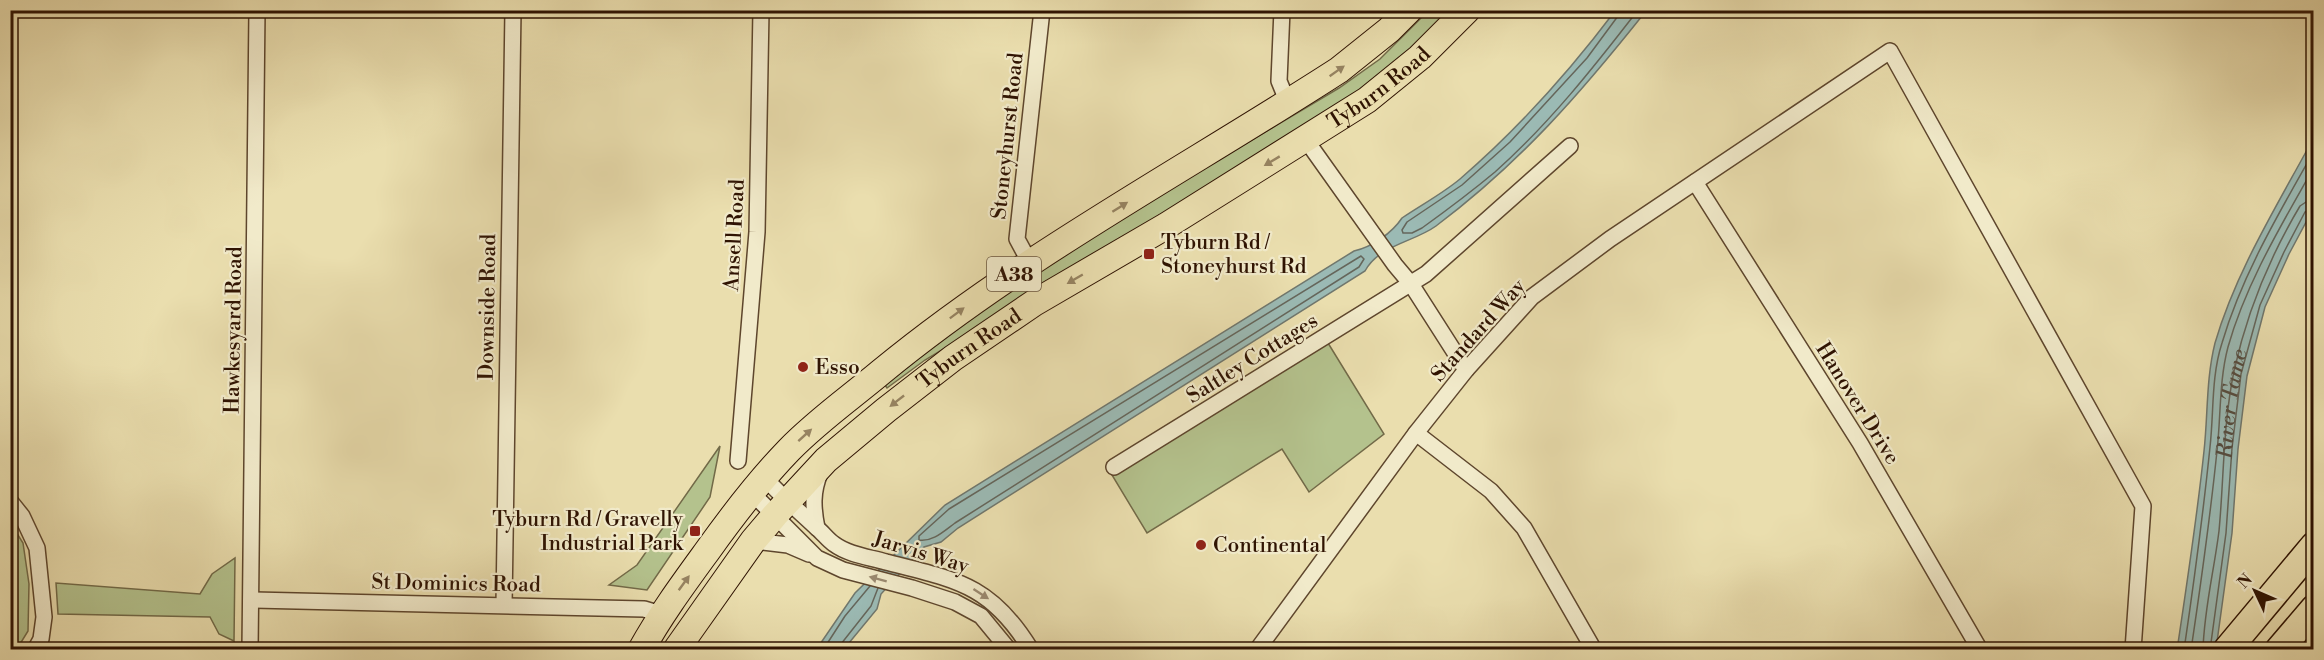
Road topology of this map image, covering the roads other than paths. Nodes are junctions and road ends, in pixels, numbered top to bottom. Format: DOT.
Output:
graph roads {
  1 [pos="257,10"];
  2 [pos="513,10"];
  3 [pos="761,10"];
  4 [pos="1042,10"];
  5 [pos="1282,10"];
  6 [pos="1409,10"];
  7 [pos="1467,10"];
  8 [pos="1288,103"];
  9 [pos="1306,140"];
  10 [pos="1570,146"];
  11 [pos="1695,182"];
  12 [pos="1030,263"];
  13 [pos="1411,284"];
  14 [pos="1466,370"];
  15 [pos="1416,433"];
  16 [pos="826,460"];
  17 [pos="738,461"];
  18 [pos="1114,467"];
  19 [pos="758,485"];
  20 [pos="10,501"];
  21 [pos="781,509"];
  22 [pos="817,528"];
  23 [pos="753,541"];
  24 [pos="2313,546"];
  25 [pos="817,558"];
  26 [pos="250,600"];
  27 [pos="504,604"];
  28 [pos="2313,609"];
  29 [pos="661,614"];
  30 [pos="36,650"];
  31 [pos="250,650"];
  32 [pos="641,650"];
  33 [pos="676,650"];
  34 [pos="1009,650"];
  35 [pos="1031,650"];
  36 [pos="1257,650"];
  37 [pos="1593,650"];
  38 [pos="1980,650"];
  39 [pos="2133,650"];
  40 [pos="2227,650"];
  41 [pos="2279,650"];
  1 -- 26 [label="street, Hawkesyard Road"];
  2 -- 27 [label="street, Downside Road"];
  3 -- 17 [label="street, Ansell Road"];
  4 -- 12 [label="street, Stoneyhurst Road"];
  5 -- 8 [label="street"];
  8 -- 6 [label="highway, Tyburn Road / A38, one-way"];
  7 -- 9 [label="highway, Tyburn Road / A38"];
  12 -- 8 [label="highway, Tyburn Road / A38, one-way"];
  9 -- 13 [label="street"];
  9 -- 16 [label="highway, Tyburn Road / A38, one-way"];
  10 -- 13 [label="street, Saltley Cottages"];
  11 -- 14 [label="street, Standard Way"];
  11 -- 38 [label="street, Hanover Drive"];
  11 -- 39 [label="street, Standard Way"];
  19 -- 12 [label="highway, Tyburn Road / A38, one-way"];
  13 -- 14 [label="street"];
  13 -- 18 [label="street, Saltley Cottages"];
  14 -- 15 [label="street, Standard Way"];
  15 -- 36 [label="street, Standard Way"];
  15 -- 37 [label="street"];
  16 -- 21 [label="highway, Tyburn Road / A38"];
  16 -- 22 [label="street"];
  19 -- 21 [label="street"];
  29 -- 19 [label="highway, Tyburn Road / A38, one-way"];
  20 -- 30 [label="street"];
  21 -- 22 [label="street, Jarvis Way"];
  21 -- 23 [label="highway, Tyburn Road / A38"];
  21 -- 25 [label="street"];
  22 -- 35 [label="street, Jarvis Way, one-way"];
  23 -- 25 [label="street"];
  23 -- 33 [label="highway, Tyburn Road / A38"];
  24 -- 40 [label="highway"];
  34 -- 25 [label="street, Jarvis Way, one-way"];
  26 -- 27 [label="street, St Dominics Road"];
  26 -- 31 [label="street, Hawkesyard Road"];
  27 -- 29 [label="street, St Dominics Road"];
  28 -- 41 [label="highway"];
  29 -- 32 [label="highway, Tyburn Road / A38"];
}
